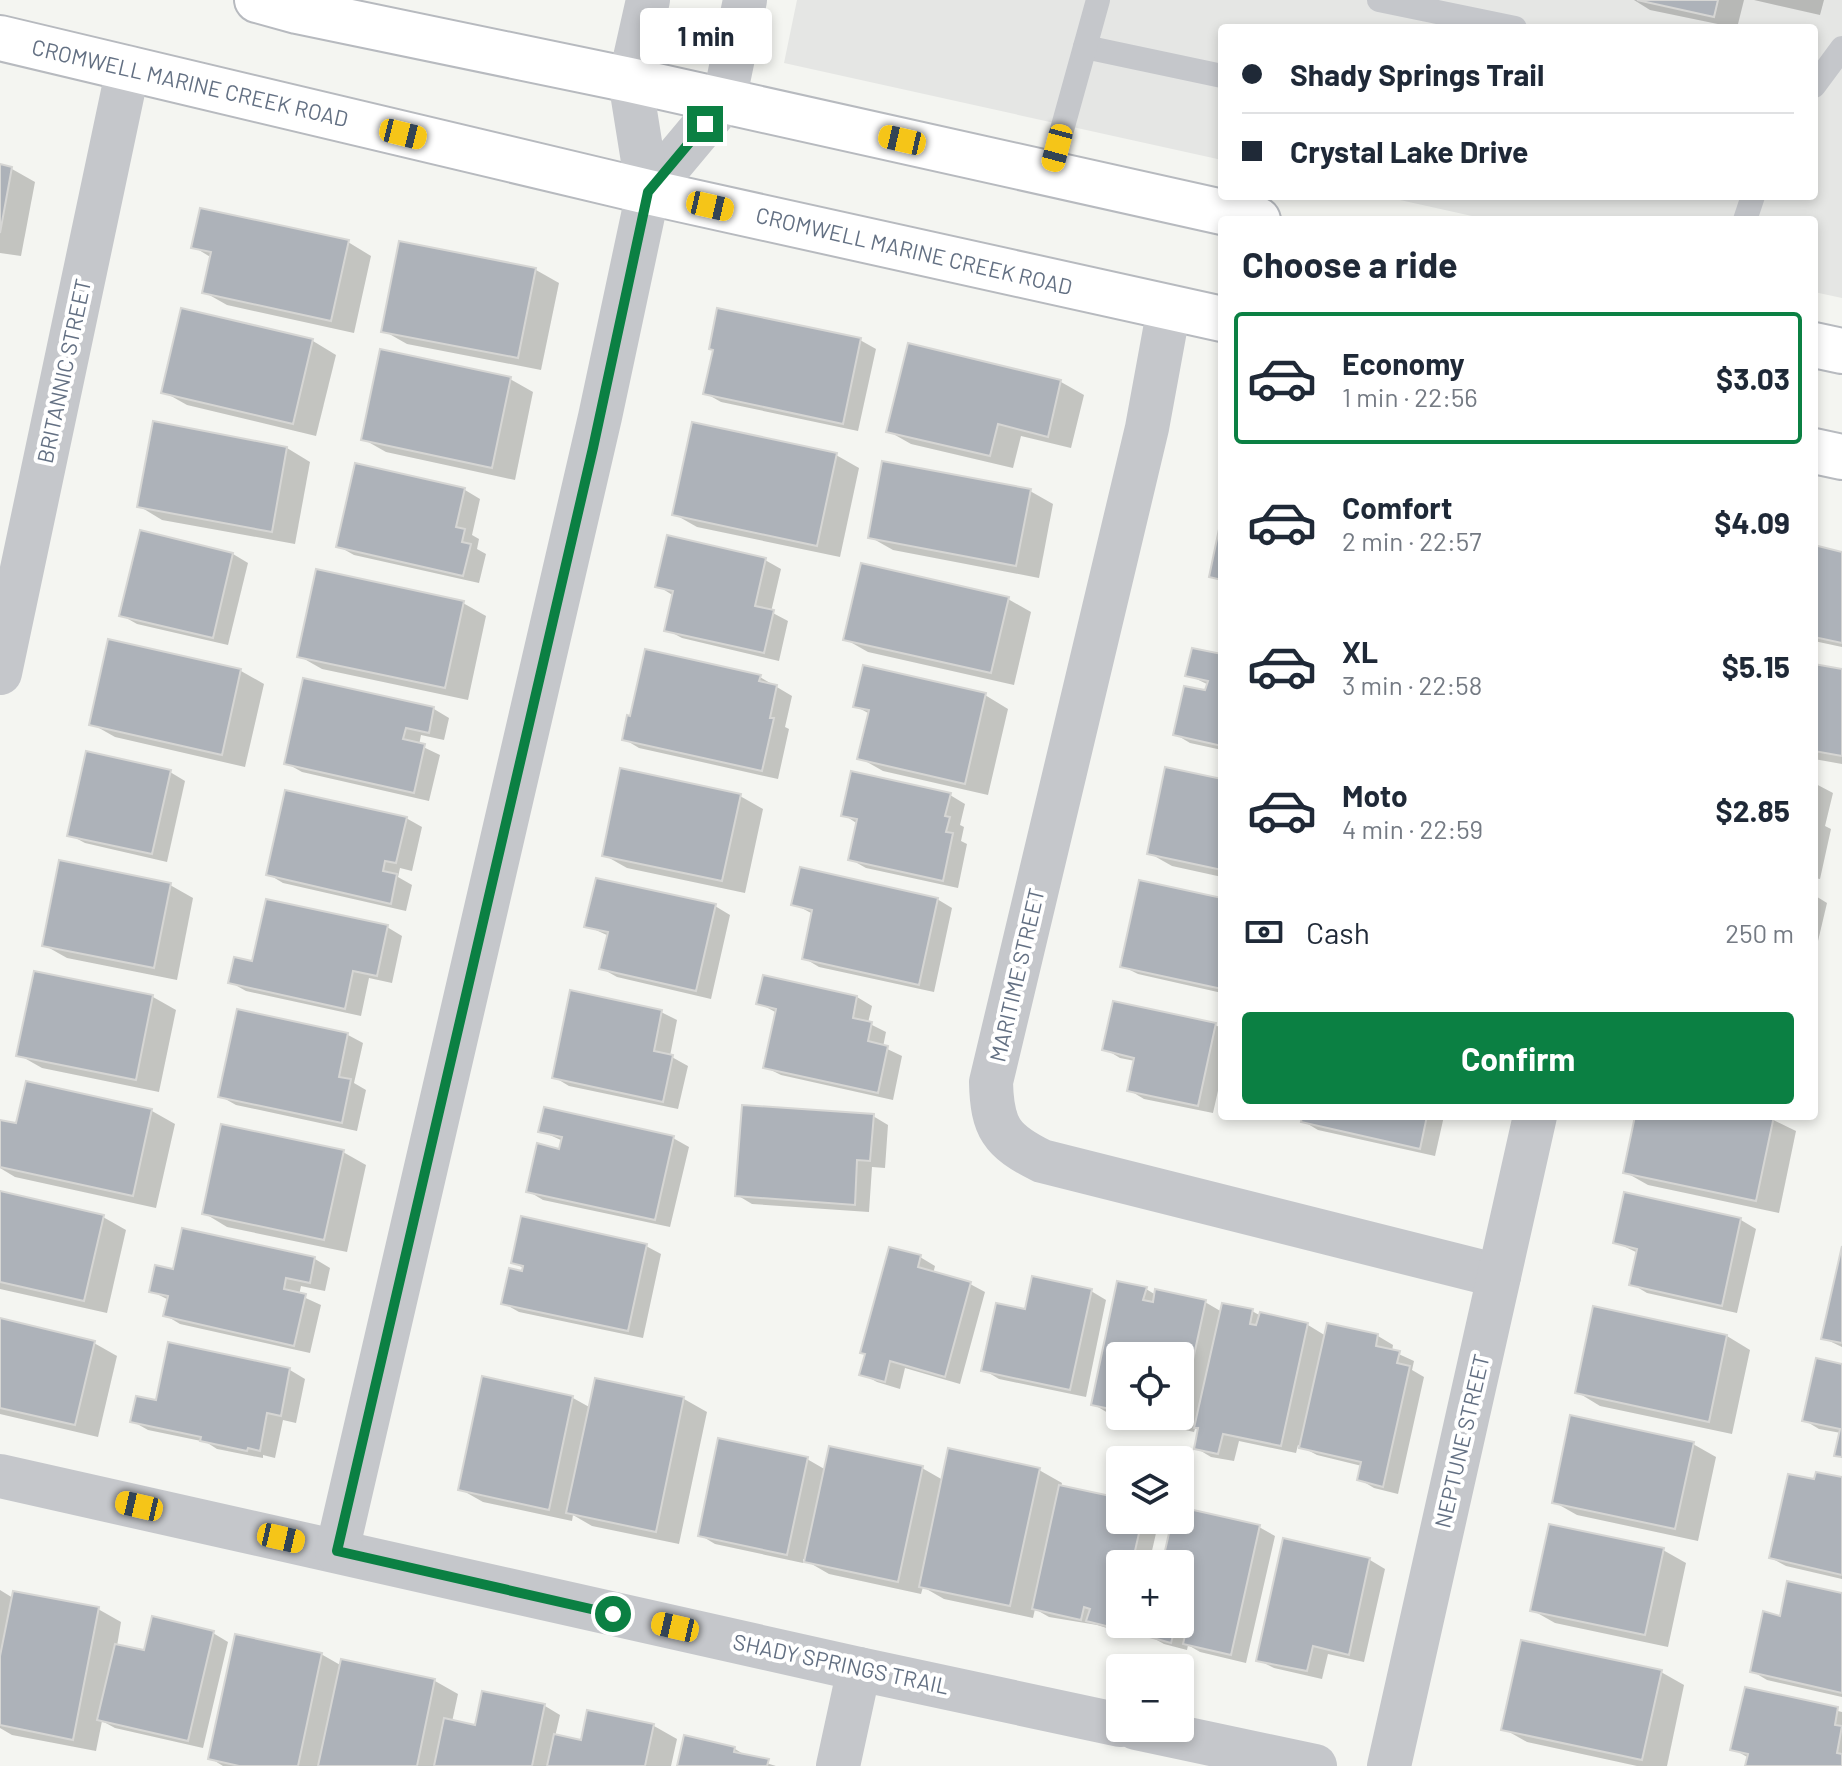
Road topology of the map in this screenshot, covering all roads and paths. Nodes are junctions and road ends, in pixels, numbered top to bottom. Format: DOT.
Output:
graph roads {
  1 [pos="257,0"];
  2 [pos="648,0"];
  3 [pos="745,0"];
  4 [pos="1098,0"];
  5 [pos="1379,0"];
  6 [pos="1496,24"];
  7 [pos="0,38"];
  8 [pos="1085,47"];
  9 [pos="1842,48"];
  10 [pos="128,68"];
  11 [pos="1218,75"];
  12 [pos="630,80"];
  13 [pos="1818,81"];
  14 [pos="724,101"];
  15 [pos="1050,173"];
  16 [pos="648,192"];
  17 [pos="1240,216"];
  18 [pos="1169,308"];
  19 [pos="1218,318"];
  20 [pos="1818,346"];
  21 [pos="1842,351"];
  22 [pos="1818,452"];
  23 [pos="1842,457"];
  24 [pos="0,673"];
  25 [pos="1534,1120"];
  26 [pos="1499,1276"];
  27 [pos="0,1476"];
  28 [pos="337,1551"];
  29 [pos="859,1669"];
  30 [pos="1106,1722"];
  31 [pos="1194,1740"];
  32 [pos="838,1766"];
  33 [pos="1315,1766"];
  34 [pos="1389,1766"];
  1 -- 12 [label="main road"];
  2 -- 12 [label="street"];
  3 -- 14 [label="street"];
  4 -- 8 [label="lane"];
  5 -- 6 [label="lane"];
  7 -- 10 [label="main road, CROMWELL MARINE CREEK ROAD"];
  8 -- 11 [label="lane"];
  8 -- 15 [label="lane"];
  9 -- 13 [label="lane"];
  10 -- 16 [label="main road, CROMWELL MARINE CREEK ROAD"];
  10 -- 24 [label="street, BRITANNIC STREET"];
  12 -- 14 [label="main road"];
  12 -- 16 [label="street"];
  14 -- 15 [label="main road"];
  14 -- 16 [label="street"];
  15 -- 17 [label="main road"];
  16 -- 18 [label="main road, CROMWELL MARINE CREEK ROAD"];
  16 -- 28 [label="street"];
  18 -- 19 [label="main road, CROMWELL MARINE CREEK ROAD"];
  18 -- 26 [label="street, MARITIME STREET"];
  20 -- 21 [label="main road"];
  22 -- 23 [label="main road"];
  25 -- 26 [label="street, NEPTUNE STREET"];
  26 -- 34 [label="street, NEPTUNE STREET"];
  27 -- 28 [label="street, SHADY SPRINGS TRAIL"];
  28 -- 29 [label="street, SHADY SPRINGS TRAIL"];
  29 -- 30 [label="street, SHADY SPRINGS TRAIL"];
  29 -- 32 [label="street"];
  31 -- 33 [label="street"];
}
